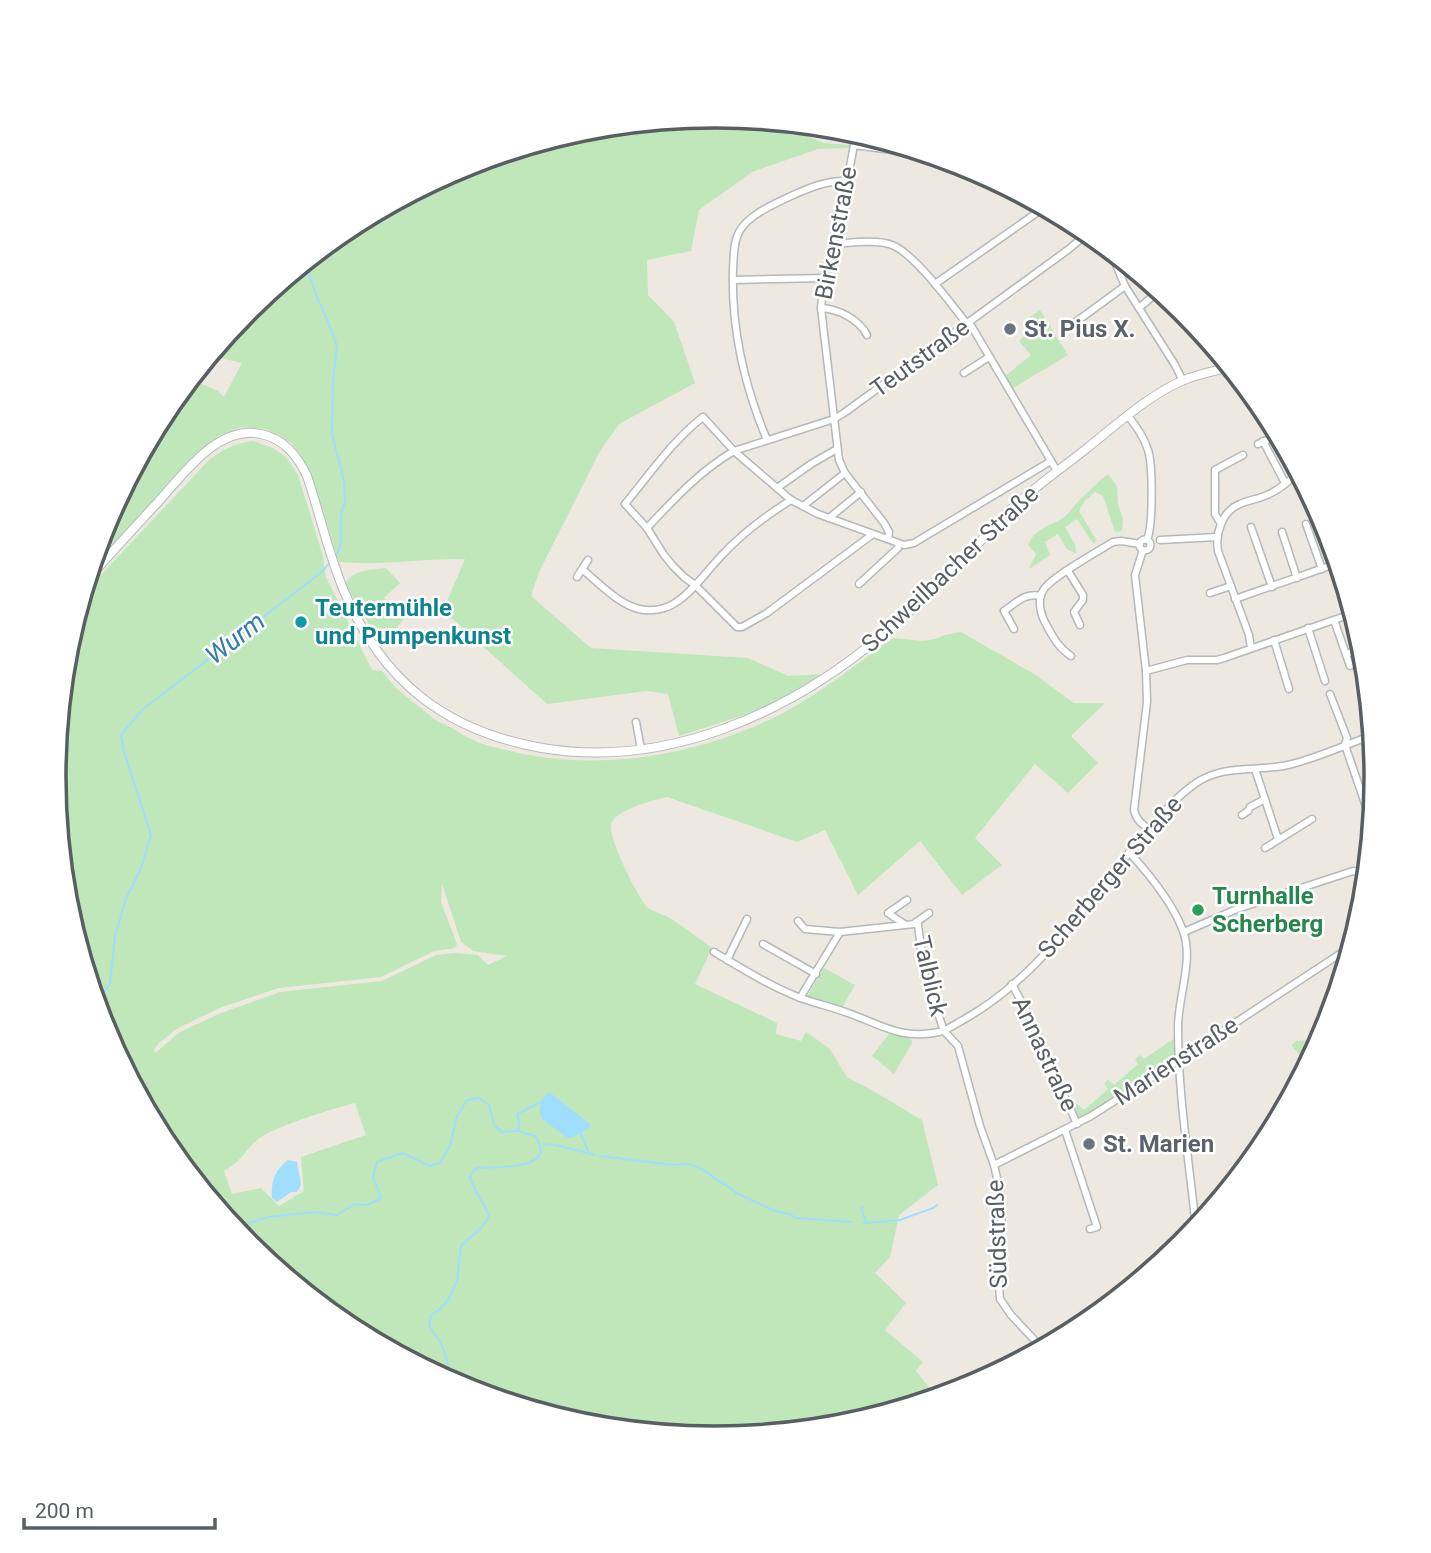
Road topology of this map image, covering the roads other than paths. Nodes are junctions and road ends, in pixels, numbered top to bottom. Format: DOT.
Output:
graph roads {
  1 [pos="854,145"];
  2 [pos="873,148"];
  3 [pos="847,181"];
  4 [pos="1037,212"];
  5 [pos="1080,240"];
  6 [pos="833,244"];
  7 [pos="1117,267"];
  8 [pos="824,278"];
  9 [pos="733,280"];
  10 [pos="935,284"];
  11 [pos="1125,286"];
  12 [pos="1152,297"];
  13 [pos="1139,308"];
  14 [pos="821,309"];
  15 [pos="968,323"];
  16 [pos="1073,324"];
  17 [pos="867,335"];
  18 [pos="989,357"];
  19 [pos="1220,370"];
  20 [pos="964,373"];
  21 [pos="1183,381"];
  22 [pos="1128,416"];
  23 [pos="834,419"];
  24 [pos="767,440"];
  25 [pos="1264,441"];
  26 [pos="837,449"];
  27 [pos="734,451"];
  28 [pos="1243,456"];
  29 [pos="1051,461"];
  30 [pos="1057,471"];
  31 [pos="845,473"];
  32 [pos="1292,478"];
  33 [pos="1285,483"];
  34 [pos="777,488"];
  35 [pos="861,492"];
  36 [pos="791,500"];
  37 [pos="803,506"];
  38 [pos="829,518"];
  39 [pos="1221,524"];
  40 [pos="1306,524"];
  41 [pos="1251,527"];
  42 [pos="647,528"];
  43 [pos="1282,532"];
  44 [pos="873,534"];
  45 [pos="1217,537"];
  46 [pos="888,539"];
  47 [pos="1160,540"];
  48 [pos="899,544"];
  49 [pos="1141,547"];
  50 [pos="589,560"];
  51 [pos="103,563"];
  52 [pos="1329,566"];
  53 [pos="1322,569"];
  54 [pos="583,570"];
  55 [pos="1068,571"];
  56 [pos="577,578"];
  57 [pos="1297,578"];
  58 [pos="695,584"];
  59 [pos="859,584"];
  60 [pos="1231,586"];
  61 [pos="1272,587"];
  62 [pos="1210,593"];
  63 [pos="1041,596"];
  64 [pos="1235,599"];
  65 [pos="1344,617"];
  66 [pos="1334,620"];
  67 [pos="1080,625"];
  68 [pos="1308,628"];
  69 [pos="1014,629"];
  70 [pos="1274,640"];
  71 [pos="1251,648"];
  72 [pos="1352,652"];
  73 [pos="1347,654"];
  74 [pos="1071,656"];
  75 [pos="1350,666"];
  76 [pos="1146,671"];
  77 [pos="1325,681"];
  78 [pos="1289,689"];
  79 [pos="1330,694"];
  80 [pos="636,722"];
  81 [pos="1363,738"];
  82 [pos="1345,745"];
  83 [pos="640,749"];
  84 [pos="1255,769"];
  85 [pos="1265,799"];
  86 [pos="1363,800"];
  87 [pos="1242,815"];
  88 [pos="1363,818"];
  89 [pos="1312,819"];
  90 [pos="1359,820"];
  91 [pos="1149,829"];
  92 [pos="1278,839"];
  93 [pos="1265,848"];
  94 [pos="1129,852"];
  95 [pos="1357,872"];
  96 [pos="907,900"];
  97 [pos="929,913"];
  98 [pos="747,919"];
  99 [pos="798,921"];
  100 [pos="916,922"];
  101 [pos="904,924"];
  102 [pos="840,932"];
  103 [pos="1184,932"];
  104 [pos="763,944"];
  105 [pos="714,952"];
  106 [pos="1339,955"];
  107 [pos="727,960"];
  108 [pos="816,974"];
  109 [pos="1012,984"];
  110 [pos="800,998"];
  111 [pos="944,1031"];
  112 [pos="1178,1060"];
  113 [pos="1077,1124"];
  114 [pos="1065,1130"];
  115 [pos="994,1166"];
  116 [pos="1194,1213"];
  117 [pos="1090,1229"];
  118 [pos="1036,1341"];
  1 -- 2 [label="street"];
  1 -- 3 [label="street, Birkenstraße"];
  3 -- 6 [label="street, Birkenstraße"];
  3 -- 9 [label="street"];
  4 -- 10 [label="street"];
  5 -- 15 [label="street, Teutstraße"];
  6 -- 8 [label="street, Birkenstraße"];
  6 -- 10 [label="street"];
  7 -- 11 [label="street"];
  8 -- 9 [label="street"];
  8 -- 14 [label="street, Birkenstraße"];
  9 -- 24 [label="street"];
  10 -- 15 [label="street"];
  11 -- 13 [label="street"];
  11 -- 16 [label="street"];
  12 -- 13 [label="street"];
  13 -- 21 [label="street"];
  14 -- 17 [label="street"];
  14 -- 23 [label="street, Birkenstraße"];
  15 -- 18 [label="street"];
  15 -- 23 [label="street, Teutstraße"];
  18 -- 20 [label="street"];
  18 -- 29 [label="street"];
  19 -- 21 [label="main road, Schweilbacher Straße"];
  21 -- 22 [label="main road, Schweilbacher Straße"];
  22 -- 30 [label="main road, Schweilbacher Straße"];
  22 -- 49 [label="street"];
  23 -- 24 [label="street, Teutstraße"];
  23 -- 26 [label="street"];
  24 -- 27 [label="street, Teutstraße"];
  25 -- 33 [label="street"];
  26 -- 31 [label="street"];
  26 -- 34 [label="street"];
  27 -- 34 [label="street"];
  27 -- 42 [label="street, Teutstraße"];
  27 -- 42 [label="street"];
  28 -- 39 [label="street"];
  29 -- 30 [label="street"];
  29 -- 48 [label="street, Schweilbacher Straße"];
  30 -- 83 [label="main road, Schweilbacher Straße"];
  31 -- 35 [label="street"];
  31 -- 37 [label="street"];
  32 -- 33 [label="street"];
  33 -- 39 [label="street"];
  34 -- 36 [label="street"];
  35 -- 38 [label="street"];
  35 -- 46 [label="street"];
  36 -- 37 [label="street"];
  36 -- 58 [label="street"];
  37 -- 38 [label="street"];
  38 -- 44 [label="street"];
  39 -- 45 [label="street"];
  40 -- 53 [label="street"];
  41 -- 61 [label="street"];
  42 -- 58 [label="street"];
  43 -- 57 [label="street"];
  44 -- 46 [label="street"];
  44 -- 58 [label="street"];
  45 -- 47 [label="street"];
  45 -- 60 [label="street"];
  46 -- 48 [label="street"];
  48 -- 59 [label="street, Schweilbacher Straße"];
  49 -- 55 [label="street"];
  49 -- 76 [label="street"];
  50 -- 54 [label="street"];
  51 -- 83 [label="main road, Schweilbacher Straße"];
  52 -- 53 [label="street"];
  53 -- 57 [label="street"];
  54 -- 56 [label="street"];
  54 -- 58 [label="street"];
  55 -- 63 [label="street"];
  55 -- 67 [label="street"];
  57 -- 61 [label="street"];
  60 -- 62 [label="street"];
  60 -- 64 [label="street"];
  61 -- 64 [label="street"];
  63 -- 69 [label="street"];
  63 -- 74 [label="street"];
  64 -- 71 [label="street"];
  65 -- 66 [label="street"];
  66 -- 68 [label="street"];
  66 -- 73 [label="street"];
  68 -- 70 [label="street"];
  68 -- 77 [label="street"];
  70 -- 71 [label="street"];
  70 -- 78 [label="street"];
  71 -- 76 [label="street"];
  72 -- 73 [label="street"];
  73 -- 75 [label="street"];
  76 -- 91 [label="street"];
  79 -- 82 [label="street"];
  80 -- 83 [label="street"];
  81 -- 82 [label="street, Scherberger Straße"];
  82 -- 84 [label="street, Scherberger Straße"];
  82 -- 86 [label="street"];
  84 -- 85 [label="street"];
  84 -- 91 [label="street, Scherberger Straße"];
  85 -- 87 [label="street"];
  85 -- 92 [label="street"];
  88 -- 90 [label="street"];
  89 -- 92 [label="street"];
  91 -- 94 [label="street, Scherberger Straße"];
  92 -- 93 [label="street"];
  94 -- 103 [label="street"];
  94 -- 109 [label="street, Scherberger Straße"];
  95 -- 103 [label="street"];
  96 -- 101 [label="street, Talblick"];
  97 -- 100 [label="street, Talblick"];
  98 -- 107 [label="street"];
  99 -- 102 [label="street, Talblick"];
  100 -- 101 [label="street, Talblick"];
  100 -- 111 [label="street, Talblick"];
  101 -- 102 [label="street, Talblick"];
  102 -- 108 [label="street"];
  103 -- 112 [label="street"];
  104 -- 108 [label="street"];
  105 -- 107 [label="street"];
  106 -- 112 [label="street, Marienstraße"];
  107 -- 110 [label="street"];
  108 -- 110 [label="street"];
  109 -- 111 [label="street, Scherberger Straße"];
  109 -- 113 [label="street, Annastraße"];
  110 -- 111 [label="street"];
  111 -- 115 [label="street, Südstraße"];
  112 -- 113 [label="street, Marienstraße"];
  112 -- 116 [label="street"];
  113 -- 114 [label="street, Marienstraße"];
  114 -- 115 [label="street, Marienstraße"];
  114 -- 117 [label="street"];
  115 -- 118 [label="street, Südstraße"];
}
